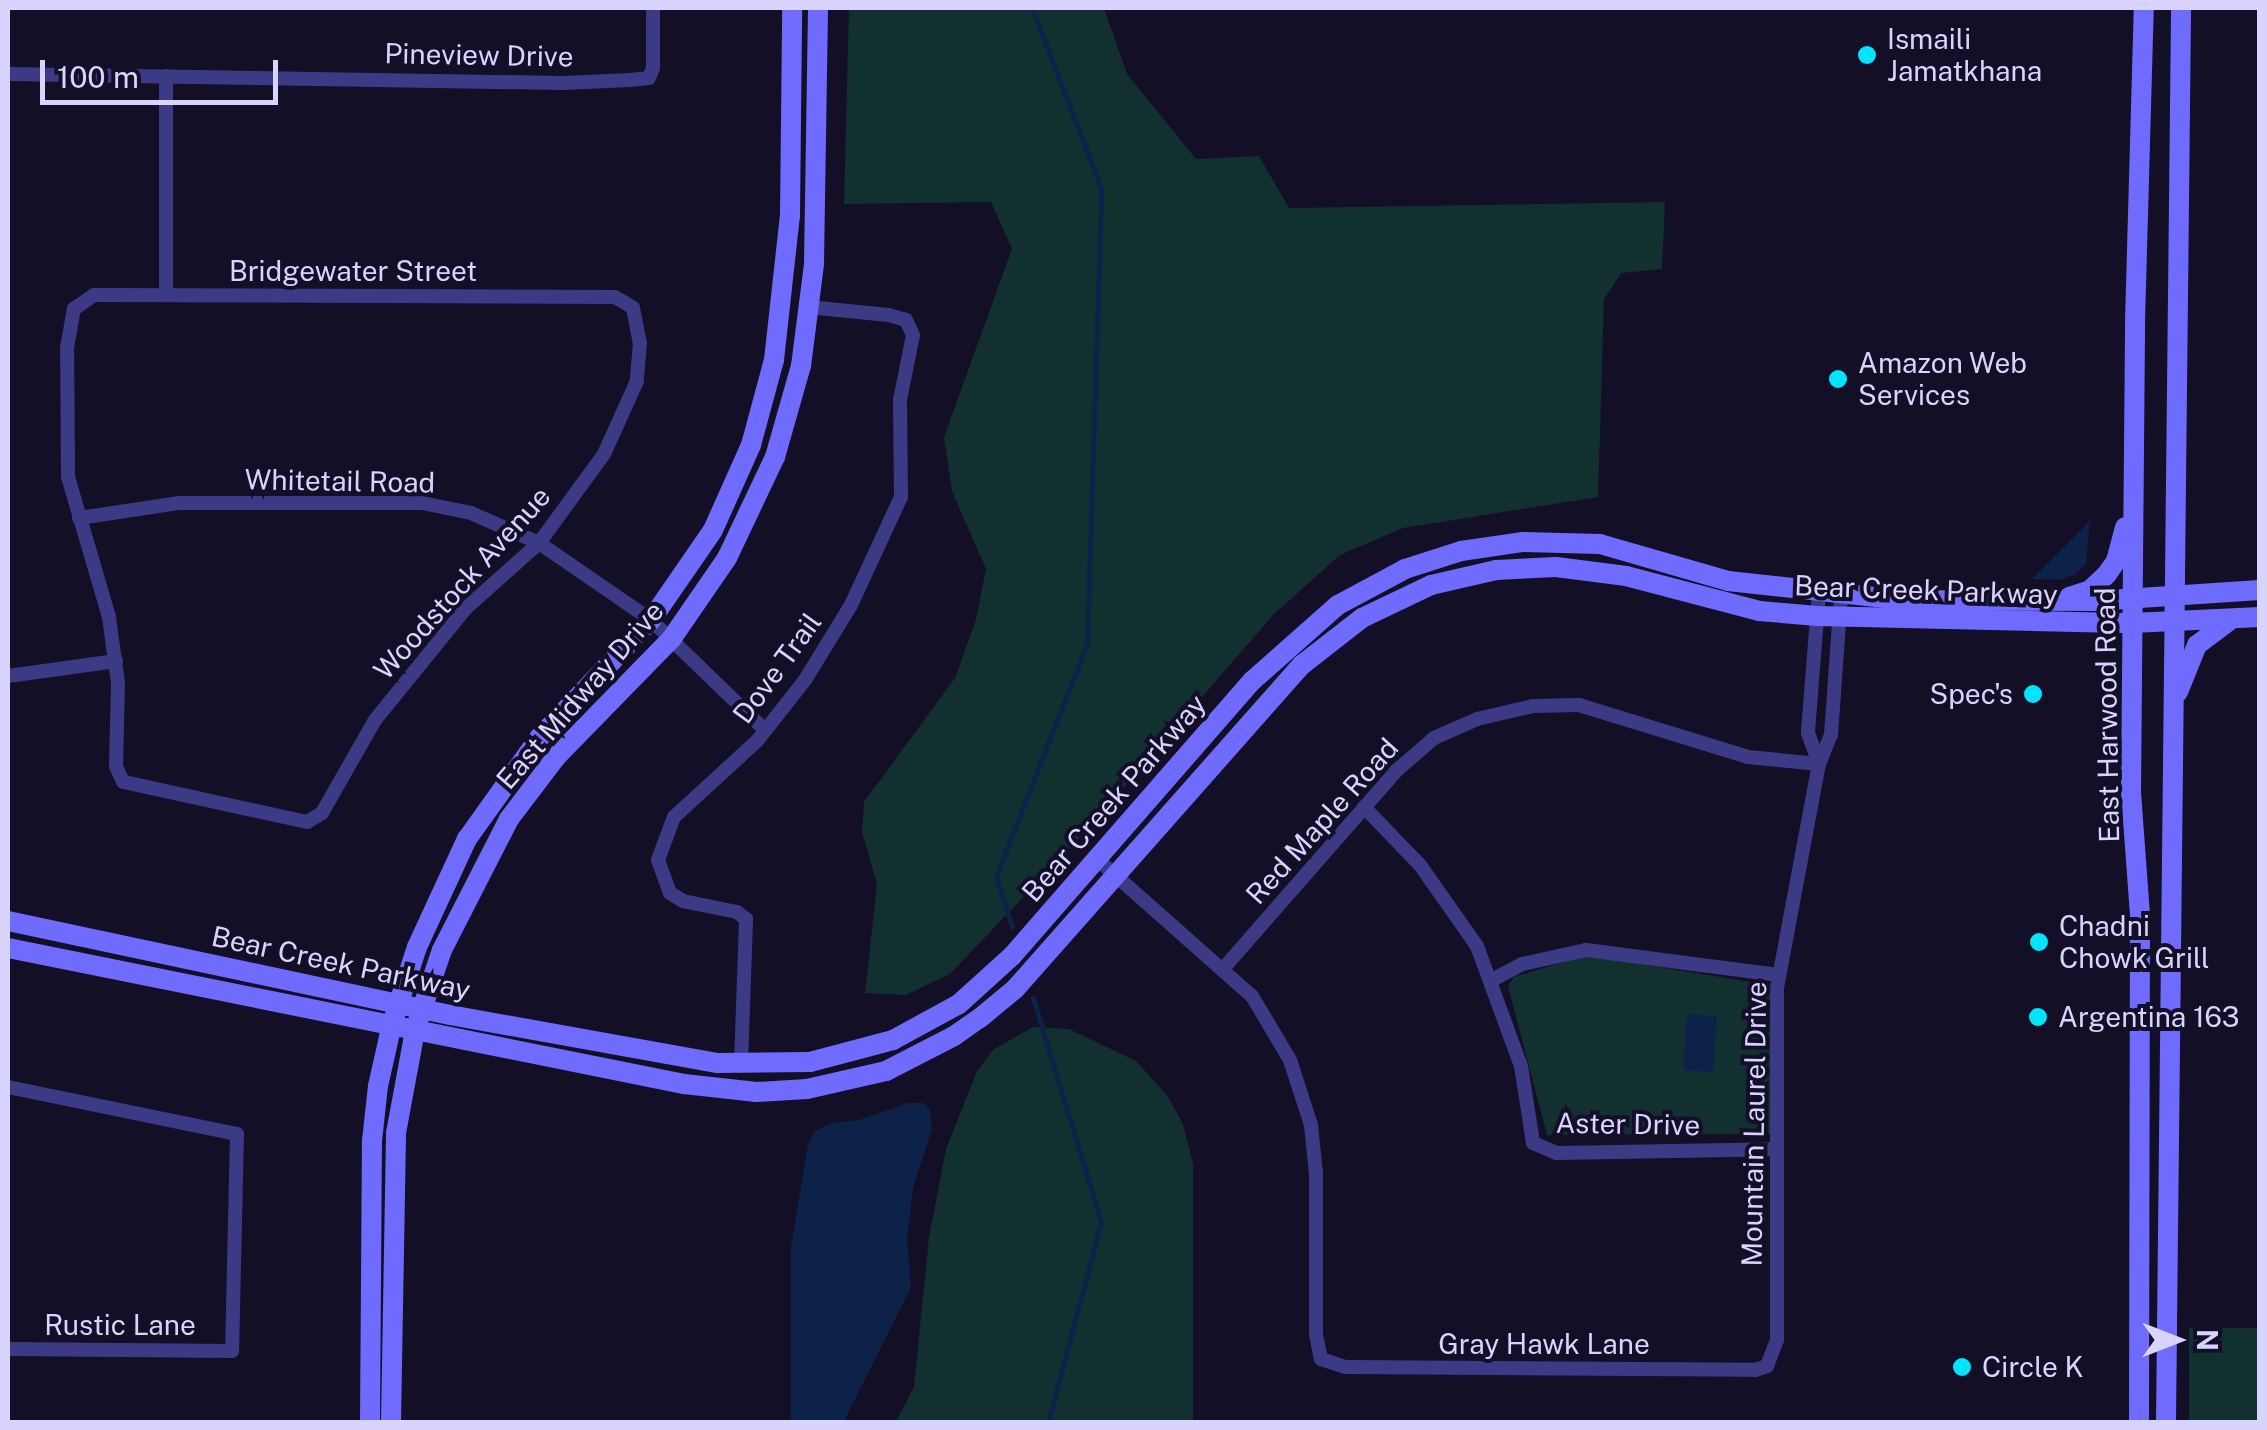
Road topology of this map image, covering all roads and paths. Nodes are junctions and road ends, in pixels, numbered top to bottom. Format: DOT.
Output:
graph roads {
  1 [pos="653,8"];
  2 [pos="792,8"];
  3 [pos="818,8"];
  4 [pos="2144,8"];
  5 [pos="2181,8"];
  6 [pos="8,74"];
  7 [pos="166,76"];
  8 [pos="2143,97"];
  9 [pos="2180,100"];
  10 [pos="166,295"];
  11 [pos="808,307"];
  12 [pos="633,308"];
  13 [pos="2134,461"];
  14 [pos="79,518"];
  15 [pos="539,543"];
  16 [pos="2260,590"];
  17 [pos="1819,592"];
  18 [pos="1842,594"];
  19 [pos="2174,598"];
  20 [pos="2133,600"];
  21 [pos="2058,601"];
  22 [pos="1816,616"];
  23 [pos="1839,616"];
  24 [pos="2260,617"];
  25 [pos="651,620"];
  26 [pos="2230,621"];
  27 [pos="2132,623"];
  28 [pos="2173,623"];
  29 [pos="672,638"];
  30 [pos="116,660"];
  31 [pos="8,676"];
  32 [pos="2172,708"];
  33 [pos="766,730"];
  34 [pos="1820,764"];
  35 [pos="1364,807"];
  36 [pos="1097,859"];
  37 [pos="1116,875"];
  38 [pos="8,921"];
  39 [pos="8,948"];
  40 [pos="1222,970"];
  41 [pos="1778,975"];
  42 [pos="1492,980"];
  43 [pos="399,1002"];
  44 [pos="421,1008"];
  45 [pos="392,1024"];
  46 [pos="415,1030"];
  47 [pos="741,1064"];
  48 [pos="8,1087"];
  49 [pos="2140,1090"];
  50 [pos="2170,1090"];
  51 [pos="1776,1149"];
  52 [pos="8,1349"];
  53 [pos="1767,1366"];
  54 [pos="370,1422"];
  55 [pos="391,1422"];
  56 [pos="2140,1422"];
  57 [pos="2166,1422"];
  1 -- 7 [label="street, Pineview Drive"];
  2 -- 25 [label="main road, East Midway Drive"];
  3 -- 11 [label="main road, East Midway Drive"];
  4 -- 8 [label="main road, East Harwood Road"];
  5 -- 9 [label="main road"];
  6 -- 7 [label="street, Pineview Drive"];
  7 -- 10 [label="street"];
  8 -- 9 [label="main road"];
  8 -- 13 [label="main road, East Harwood Road"];
  9 -- 19 [label="main road"];
  10 -- 12 [label="street, Bridgewater Street"];
  10 -- 14 [label="street, Bridgewater Street"];
  11 -- 29 [label="main road, East Midway Drive"];
  11 -- 33 [label="street, Dove Trail"];
  12 -- 15 [label="street, Woodstock Avenue"];
  13 -- 20 [label="main road, East Harwood Road"];
  13 -- 21 [label="main road"];
  14 -- 15 [label="street, Whitetail Road"];
  14 -- 30 [label="street"];
  15 -- 25 [label="street, Whitetail Road"];
  15 -- 30 [label="street, Woodstock Avenue"];
  16 -- 19 [label="main road, Bear Creek Parkway"];
  17 -- 18 [label="main road, Bear Creek Parkway"];
  17 -- 22 [label="street, Mountain Laurel Drive"];
  17 -- 36 [label="main road, Bear Creek Parkway"];
  18 -- 21 [label="main road, Bear Creek Parkway"];
  18 -- 23 [label="street, Mountain Laurel Drive"];
  19 -- 20 [label="main road, Bear Creek Parkway"];
  19 -- 28 [label="main road"];
  20 -- 21 [label="main road, Bear Creek Parkway"];
  20 -- 27 [label="main road, East Harwood Road"];
  22 -- 23 [label="main road, Bear Creek Parkway"];
  22 -- 34 [label="street, Mountain Laurel Drive"];
  22 -- 37 [label="main road, Bear Creek Parkway"];
  23 -- 27 [label="main road, Bear Creek Parkway"];
  23 -- 34 [label="street, Mountain Laurel Drive"];
  24 -- 26 [label="main road, Bear Creek Parkway"];
  25 -- 29 [label="street, Whitetail Road"];
  25 -- 43 [label="main road, East Midway Drive"];
  26 -- 28 [label="main road, Bear Creek Parkway"];
  26 -- 32 [label="main road"];
  27 -- 28 [label="main road, Bear Creek Parkway"];
  27 -- 49 [label="main road, East Harwood Road"];
  28 -- 32 [label="main road"];
  29 -- 33 [label="street, Whitetail Road"];
  29 -- 44 [label="main road, East Midway Drive"];
  30 -- 31 [label="street"];
  32 -- 50 [label="main road"];
  33 -- 47 [label="street, Dove Trail"];
  34 -- 35 [label="street, Red Maple Road"];
  34 -- 41 [label="street, Mountain Laurel Drive"];
  35 -- 40 [label="street, Red Maple Road"];
  35 -- 42 [label="street"];
  36 -- 37 [label="street"];
  36 -- 47 [label="main road, Bear Creek Parkway"];
  37 -- 40 [label="street"];
  37 -- 46 [label="main road, Bear Creek Parkway"];
  38 -- 43 [label="main road, Bear Creek Parkway"];
  39 -- 45 [label="main road, Bear Creek Parkway"];
  40 -- 53 [label="street, Gray Hawk Lane"];
  41 -- 42 [label="street"];
  41 -- 51 [label="street, Mountain Laurel Drive"];
  42 -- 51 [label="street, Aster Drive"];
  43 -- 44 [label="main road, Bear Creek Parkway"];
  43 -- 45 [label="main road, East Midway Drive"];
  44 -- 46 [label="main road, East Midway Drive"];
  44 -- 47 [label="main road, Bear Creek Parkway"];
  45 -- 46 [label="main road, Bear Creek Parkway"];
  45 -- 54 [label="main road, East Midway Drive"];
  46 -- 55 [label="main road, East Midway Drive"];
  48 -- 52 [label="street, Rustic Lane"];
  49 -- 50 [label="main road"];
  49 -- 56 [label="main road, East Harwood Road"];
  50 -- 57 [label="main road"];
  51 -- 53 [label="street, Mountain Laurel Drive"];
}
